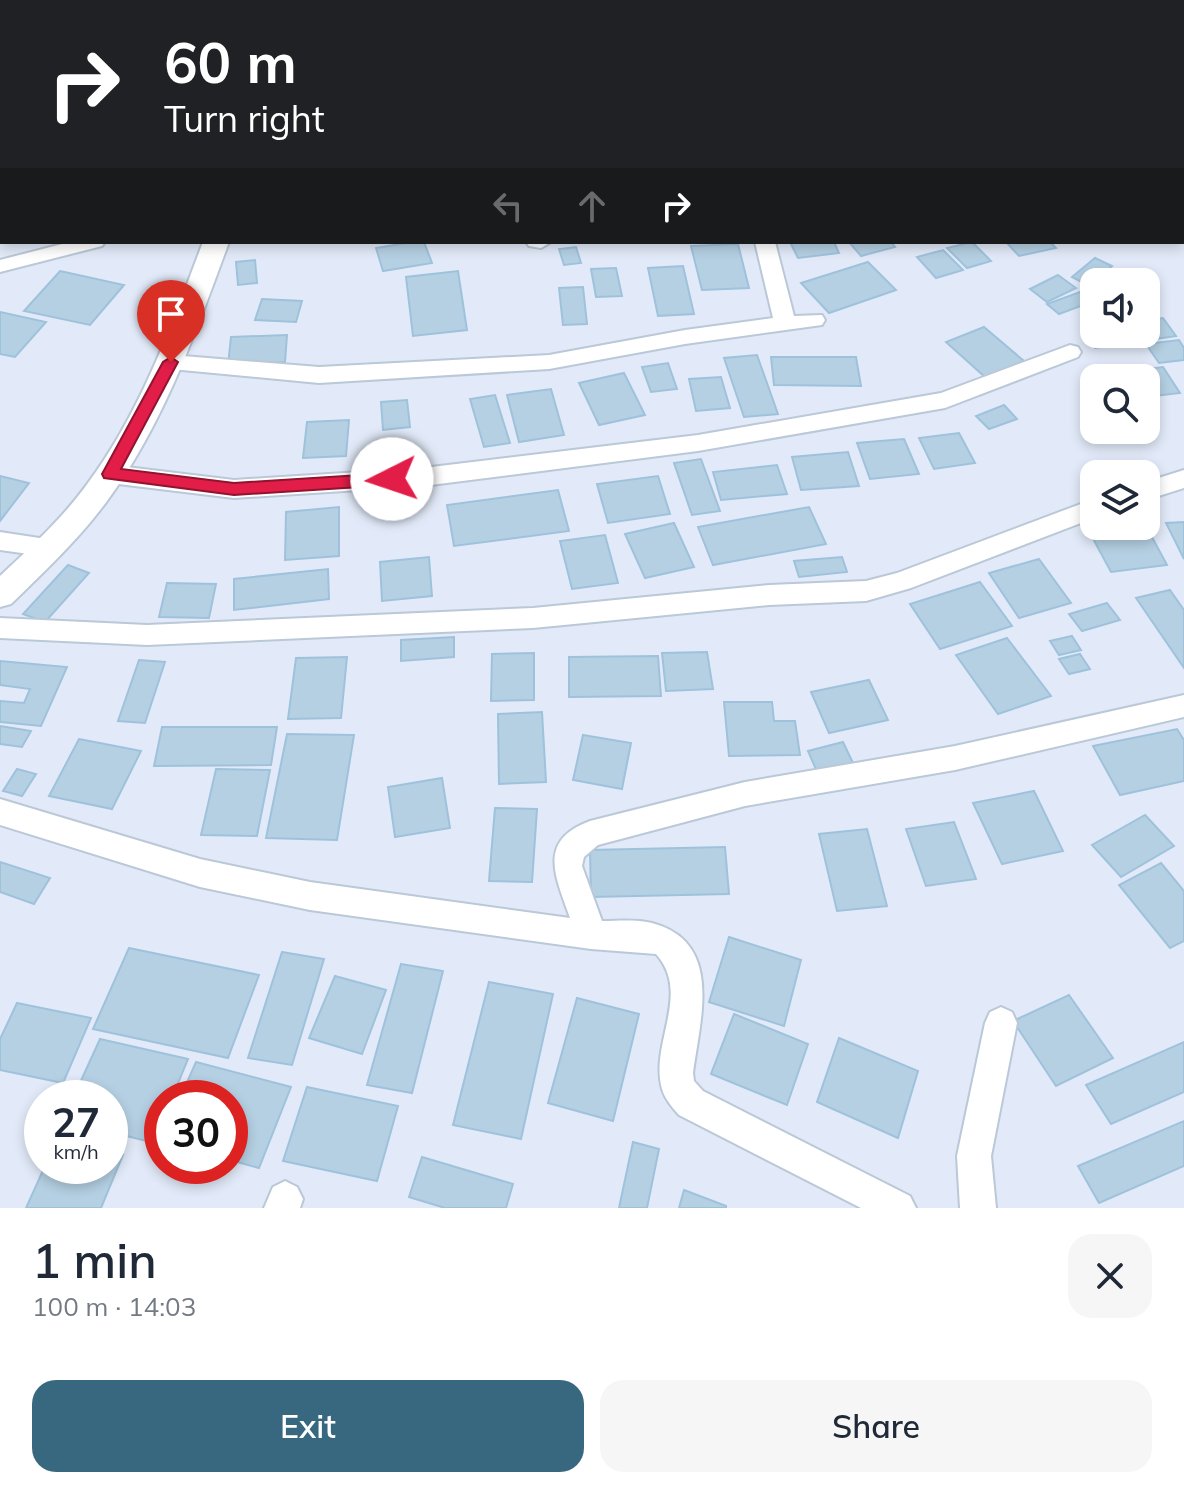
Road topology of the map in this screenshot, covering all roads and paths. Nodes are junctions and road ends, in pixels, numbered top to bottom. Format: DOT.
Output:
graph roads {
  1 [pos="87,244"];
  2 [pos="215,244"];
  3 [pos="765,244"];
  4 [pos="0,266"];
  5 [pos="814,320"];
  6 [pos="785,324"];
  7 [pos="1070,352"];
  8 [pos="171,362"];
  9 [pos="110,474"];
  10 [pos="1184,479"];
  11 [pos="1160,487"];
  12 [pos="1080,513"];
  13 [pos="0,541"];
  14 [pos="50,548"];
  15 [pos="0,595"];
  16 [pos="0,628"];
  17 [pos="1184,706"];
  18 [pos="0,812"];
  19 [pos="591,935"];
  20 [pos="1001,1023"];
  21 [pos="898,1208"];
  22 [pos="978,1208"];
  1 -- 4 [label="street"];
  2 -- 8 [label="street"];
  3 -- 6 [label="street"];
  5 -- 6 [label="street"];
  6 -- 8 [label="street"];
  7 -- 9 [label="street"];
  8 -- 9 [label="street"];
  9 -- 14 [label="street"];
  10 -- 11 [label="street"];
  12 -- 16 [label="street"];
  13 -- 14 [label="street"];
  14 -- 15 [label="street"];
  17 -- 19 [label="street"];
  18 -- 19 [label="street"];
  19 -- 21 [label="street"];
  20 -- 22 [label="street"];
}
